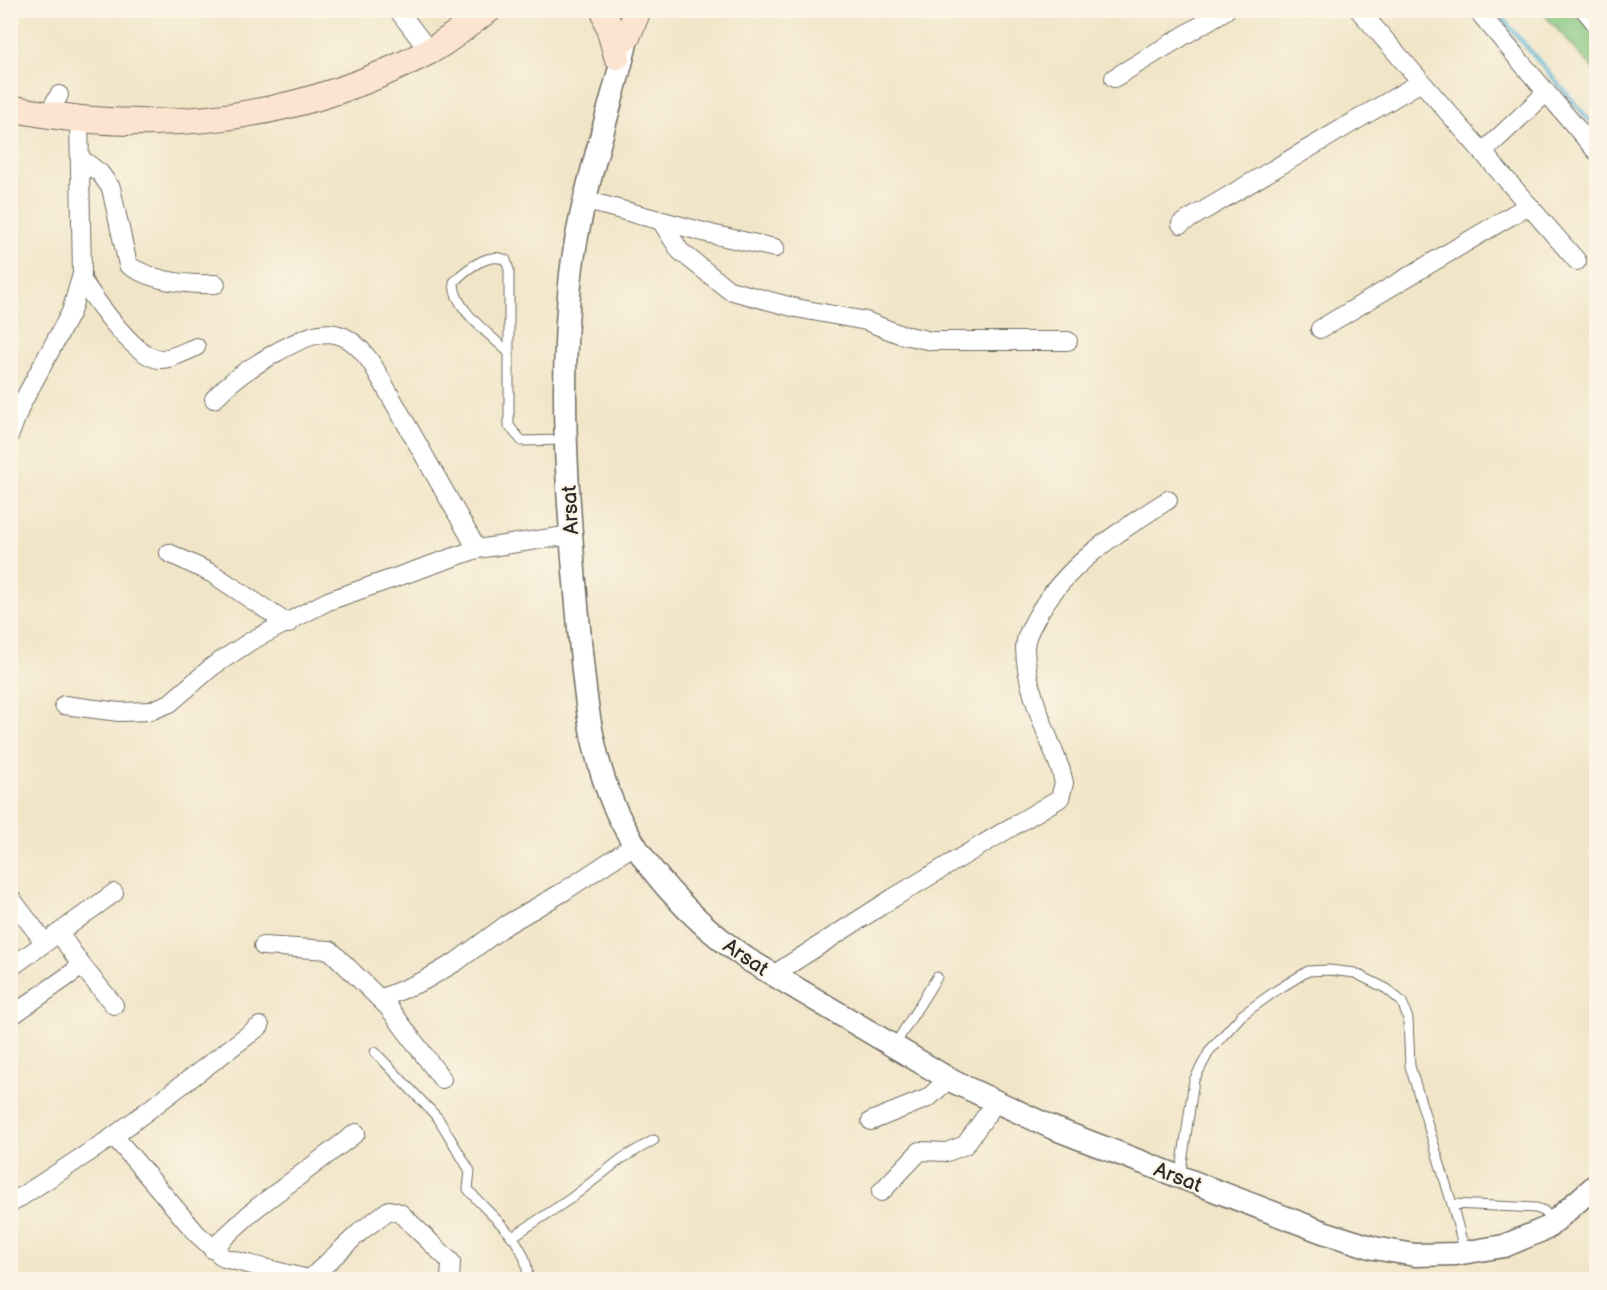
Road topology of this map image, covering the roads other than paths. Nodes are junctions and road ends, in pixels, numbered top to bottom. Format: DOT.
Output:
graph roads {
  1 [pos="398,10"];
  2 [pos="488,10"];
  3 [pos="604,10"];
  4 [pos="615,10"];
  5 [pos="631,10"];
  6 [pos="638,10"];
  7 [pos="1226,10"];
  8 [pos="1359,10"];
  9 [pos="1477,10"];
  10 [pos="1579,10"];
  11 [pos="1596,31"];
  12 [pos="429,51"];
  13 [pos="620,58"];
  14 [pos="1114,78"];
  15 [pos="1421,82"];
  16 [pos="1546,93"];
  17 [pos="10,108"];
  18 [pos="79,119"];
  19 [pos="1596,151"];
  20 [pos="1483,152"];
  21 [pos="80,158"];
  22 [pos="584,200"];
  23 [pos="1528,205"];
  24 [pos="661,220"];
  25 [pos="1181,224"];
  26 [pos="775,248"];
  27 [pos="1577,261"];
  28 [pos="81,279"];
  29 [pos="216,284"];
  30 [pos="1320,329"];
  31 [pos="1068,341"];
  32 [pos="196,347"];
  33 [pos="509,353"];
  34 [pos="214,399"];
  35 [pos="10,434"];
  36 [pos="567,440"];
  37 [pos="1168,500"];
  38 [pos="571,535"];
  39 [pos="477,549"];
  40 [pos="169,553"];
  41 [pos="288,624"];
  42 [pos="64,705"];
  43 [pos="636,844"];
  44 [pos="114,893"];
  45 [pos="10,897"];
  46 [pos="52,938"];
  47 [pos="262,946"];
  48 [pos="82,966"];
  49 [pos="10,968"];
  50 [pos="773,975"];
  51 [pos="938,977"];
  52 [pos="380,999"];
  53 [pos="114,1005"];
  54 [pos="10,1017"];
  55 [pos="260,1026"];
  56 [pos="893,1048"];
  57 [pos="375,1052"];
  58 [pos="442,1079"];
  59 [pos="949,1079"];
  60 [pos="996,1102"];
  61 [pos="871,1121"];
  62 [pos="356,1133"];
  63 [pos="114,1136"];
  64 [pos="654,1140"];
  65 [pos="1180,1177"];
  66 [pos="1596,1185"];
  67 [pos="881,1192"];
  68 [pos="10,1204"];
  69 [pos="1452,1204"];
  70 [pos="1554,1223"];
  71 [pos="512,1237"];
  72 [pos="212,1248"];
  73 [pos="1465,1252"];
  74 [pos="316,1279"];
  75 [pos="450,1280"];
  76 [pos="527,1280"];
  1 -- 12 [label="street"];
  2 -- 12 [label="main road"];
  3 -- 13 [label="main road"];
  4 -- 13 [label="street"];
  5 -- 13 [label="street"];
  6 -- 13 [label="main road"];
  7 -- 14 [label="street"];
  8 -- 15 [label="street"];
  9 -- 16 [label="street"];
  10 -- 11 [label="lane"];
  12 -- 18 [label="main road"];
  13 -- 22 [label="street, Arsat"];
  15 -- 20 [label="street"];
  15 -- 25 [label="street"];
  16 -- 19 [label="street"];
  16 -- 20 [label="street"];
  17 -- 18 [label="main road"];
  18 -- 21 [label="street"];
  20 -- 23 [label="street"];
  21 -- 28 [label="street"];
  21 -- 29 [label="street"];
  22 -- 24 [label="street"];
  22 -- 36 [label="street, Arsat"];
  23 -- 27 [label="street"];
  23 -- 30 [label="street"];
  24 -- 26 [label="street"];
  24 -- 31 [label="street"];
  28 -- 32 [label="street"];
  28 -- 35 [label="street"];
  33 -- 33 [label="lane"];
  33 -- 36 [label="lane"];
  34 -- 39 [label="street"];
  36 -- 38 [label="street, Arsat"];
  37 -- 50 [label="street"];
  38 -- 39 [label="street"];
  38 -- 43 [label="street, Arsat"];
  39 -- 41 [label="street"];
  40 -- 41 [label="street"];
  41 -- 42 [label="street"];
  43 -- 50 [label="street, Arsat"];
  43 -- 52 [label="street"];
  44 -- 46 [label="street"];
  45 -- 46 [label="street"];
  46 -- 48 [label="street"];
  46 -- 49 [label="street"];
  47 -- 52 [label="street"];
  48 -- 53 [label="street"];
  48 -- 54 [label="street"];
  50 -- 56 [label="street, Arsat"];
  51 -- 56 [label="lane"];
  52 -- 58 [label="street"];
  55 -- 63 [label="street"];
  56 -- 59 [label="street, Arsat"];
  57 -- 71 [label="lane"];
  59 -- 60 [label="street, Arsat"];
  59 -- 61 [label="street"];
  60 -- 65 [label="street, Arsat"];
  60 -- 67 [label="street"];
  62 -- 72 [label="street"];
  63 -- 68 [label="street"];
  63 -- 72 [label="street"];
  64 -- 71 [label="lane"];
  65 -- 69 [label="lane"];
  65 -- 73 [label="street, Arsat"];
  66 -- 70 [label="street, Arsat"];
  69 -- 70 [label="lane"];
  69 -- 73 [label="lane"];
  70 -- 73 [label="street, Arsat"];
  71 -- 76 [label="lane"];
  72 -- 74 [label="street"];
  74 -- 75 [label="street"];
}
